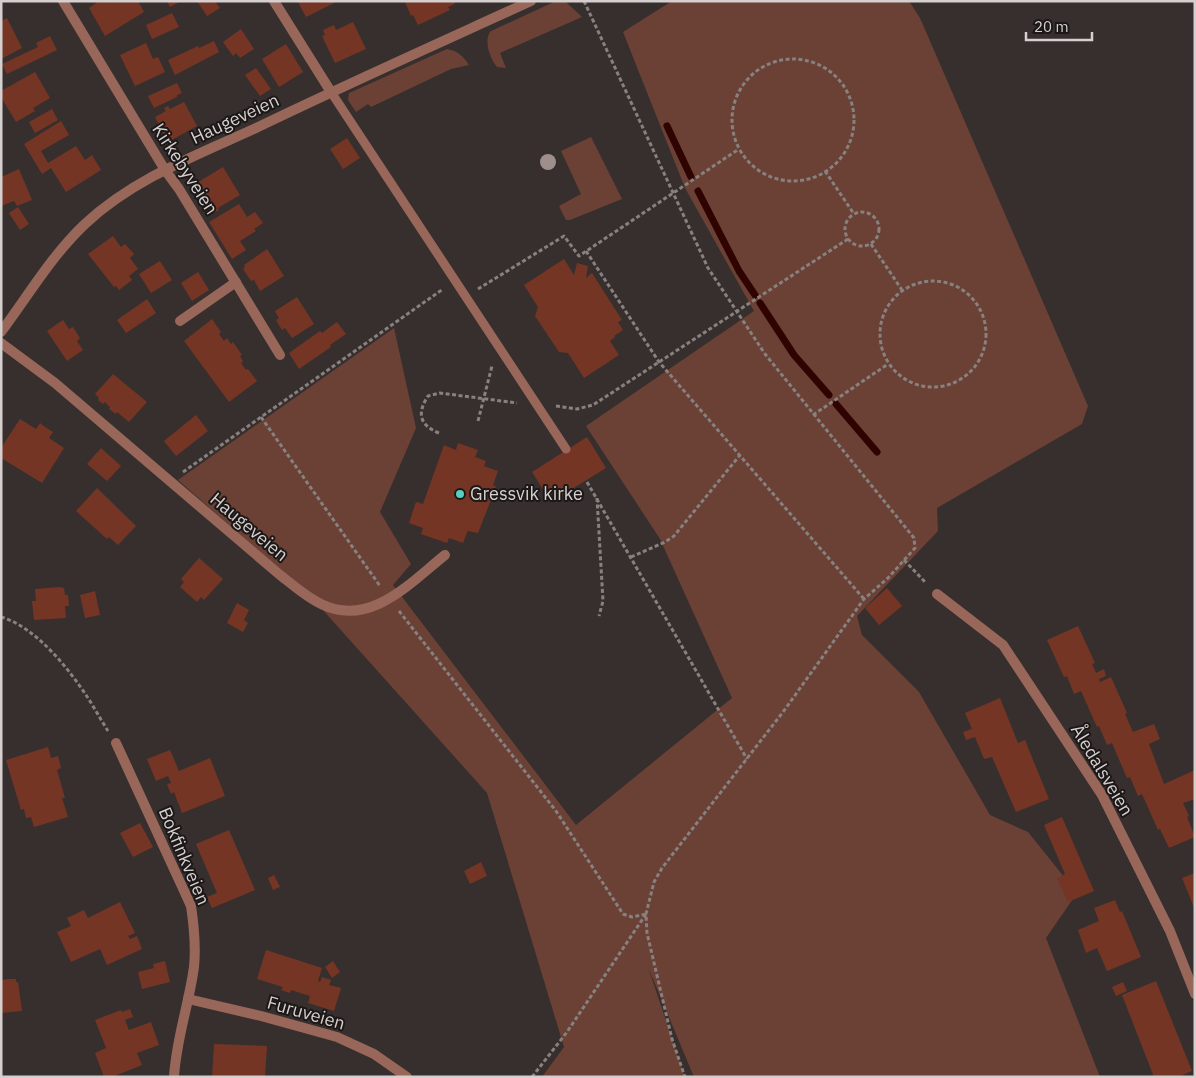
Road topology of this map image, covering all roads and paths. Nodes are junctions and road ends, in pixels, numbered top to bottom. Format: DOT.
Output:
graph roads {
  1 [pos="63,1"];
  2 [pos="274,1"];
  3 [pos="531,1"];
  4 [pos="584,1"];
  5 [pos="331,92"];
  6 [pos="739,149"];
  7 [pos="164,170"];
  8 [pos="825,171"];
  9 [pos="674,193"];
  10 [pos="854,214"];
  11 [pos="848,239"];
  12 [pos="871,244"];
  13 [pos="586,251"];
  14 [pos="454,281"];
  15 [pos="236,282"];
  16 [pos="902,290"];
  17 [pos="465,297"];
  18 [pos="736,312"];
  19 [pos="180,321"];
  20 [pos="1,332"];
  21 [pos="1,343"];
  22 [pos="497,346"];
  23 [pos="280,355"];
  24 [pos="659,362"];
  25 [pos="888,364"];
  26 [pos="484,399"];
  27 [pos="536,404"];
  28 [pos="813,415"];
  29 [pos="261,417"];
  30 [pos="478,421"];
  31 [pos="439,433"];
  32 [pos="566,450"];
  33 [pos="740,455"];
  34 [pos="170,480"];
  35 [pos="587,482"];
  36 [pos="596,498"];
  37 [pos="445,555"];
  38 [pos="631,557"];
  39 [pos="904,560"];
  40 [pos="937,594"];
  41 [pos="864,599"];
  42 [pos="390,600"];
  43 [pos="599,616"];
  44 [pos="1,617"];
  45 [pos="116,743"];
  46 [pos="747,760"];
  47 [pos="646,914"];
  48 [pos="1195,994"];
  49 [pos="188,999"];
  50 [pos="174,1077"];
  51 [pos="407,1077"];
  52 [pos="532,1077"];
  53 [pos="685,1077"];
  1 -- 7 [label="street, Kirkebyveien"];
  2 -- 5 [label="street"];
  3 -- 5 [label="street, Haugeveien"];
  4 -- 9 [label="path"];
  5 -- 7 [label="street, Haugeveien"];
  5 -- 14 [label="lane"];
  6 -- 8 [label="path"];
  6 -- 8 [label="path"];
  6 -- 9 [label="path"];
  7 -- 15 [label="street, Kirkebyveien"];
  7 -- 20 [label="street, Haugeveien"];
  8 -- 10 [label="path"];
  9 -- 13 [label="path"];
  9 -- 18 [label="path"];
  10 -- 11 [label="path"];
  10 -- 12 [label="path"];
  11 -- 12 [label="path"];
  11 -- 18 [label="path"];
  12 -- 16 [label="path"];
  13 -- 17 [label="path"];
  13 -- 24 [label="path"];
  14 -- 17 [label="lane"];
  14 -- 29 [label="path"];
  15 -- 19 [label="street"];
  15 -- 23 [label="street, Kirkebyveien"];
  16 -- 25 [label="path"];
  16 -- 25 [label="path"];
  17 -- 22 [label="lane"];
  18 -- 24 [label="path"];
  18 -- 28 [label="path"];
  21 -- 34 [label="street, Haugeveien"];
  22 -- 26 [label="path"];
  22 -- 27 [label="lane"];
  24 -- 27 [label="path"];
  24 -- 33 [label="path"];
  25 -- 28 [label="path"];
  26 -- 27 [label="path"];
  26 -- 30 [label="path"];
  26 -- 31 [label="path"];
  27 -- 32 [label="lane"];
  28 -- 39 [label="path"];
  29 -- 34 [label="path"];
  29 -- 42 [label="path"];
  33 -- 38 [label="path"];
  33 -- 41 [label="path"];
  34 -- 42 [label="street, Haugeveien"];
  35 -- 36 [label="path"];
  36 -- 38 [label="path"];
  36 -- 43 [label="path"];
  37 -- 42 [label="street, Haugeveien"];
  38 -- 46 [label="path"];
  39 -- 40 [label="path"];
  39 -- 41 [label="path"];
  40 -- 48 [label="street, Åledalsveien"];
  41 -- 46 [label="path"];
  42 -- 47 [label="path"];
  44 -- 45 [label="path"];
  45 -- 49 [label="street, Bokfinkveien"];
  46 -- 47 [label="path"];
  47 -- 52 [label="path"];
  47 -- 53 [label="path"];
  49 -- 50 [label="street, Bokfinkveien"];
  49 -- 51 [label="street, Furuveien"];
}
